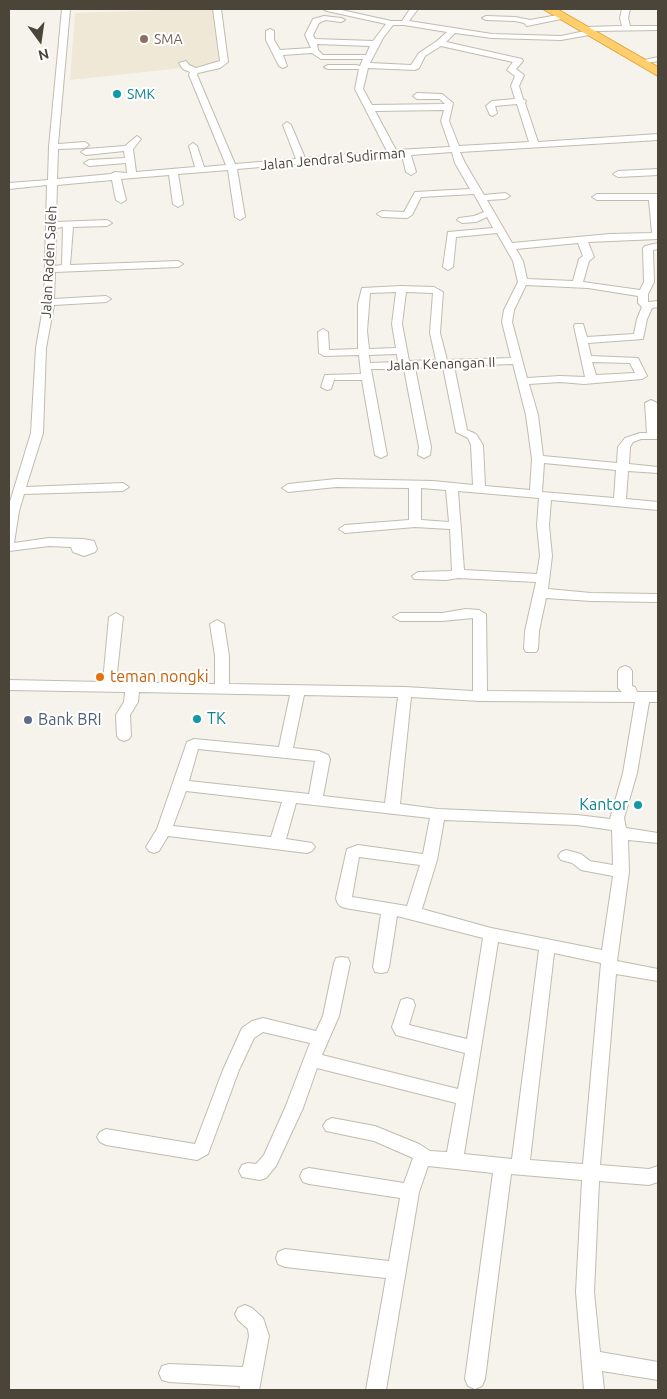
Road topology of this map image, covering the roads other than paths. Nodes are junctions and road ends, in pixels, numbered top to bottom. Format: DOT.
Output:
graph roads {
  1 [pos="66,9"];
  2 [pos="217,9"];
  3 [pos="226,9"];
  4 [pos="327,9"];
  5 [pos="414,9"];
  6 [pos="549,9"];
  7 [pos="626,9"];
  8 [pos="563,16"];
  9 [pos="486,18"];
  10 [pos="350,21"];
  11 [pos="391,23"];
  12 [pos="404,23"];
  13 [pos="658,28"];
  14 [pos="627,29"];
  15 [pos="270,31"];
  16 [pos="452,31"];
  17 [pos="589,31"];
  18 [pos="492,36"];
  19 [pos="311,41"];
  20 [pos="440,43"];
  21 [pos="376,44"];
  22 [pos="314,50"];
  23 [pos="481,52"];
  24 [pos="278,53"];
  25 [pos="658,59"];
  26 [pos="473,61"];
  27 [pos="640,62"];
  28 [pos="183,63"];
  29 [pos="366,63"];
  30 [pos="283,66"];
  31 [pos="328,67"];
  32 [pos="195,71"];
  33 [pos="658,72"];
  34 [pos="417,96"];
  35 [pos="522,101"];
  36 [pos="449,107"];
  37 [pos="369,108"];
  38 [pos="493,113"];
  39 [pos="286,125"];
  40 [pos="658,137"];
  41 [pos="137,139"];
  42 [pos="534,144"];
  43 [pos="85,146"];
  44 [pos="193,146"];
  45 [pos="53,147"];
  46 [pos="128,148"];
  47 [pos="454,150"];
  48 [pos="393,153"];
  49 [pos="406,153"];
  50 [pos="130,160"];
  51 [pos="302,161"];
  52 [pos="89,163"];
  53 [pos="232,167"];
  54 [pos="200,169"];
  55 [pos="173,171"];
  56 [pos="411,172"];
  57 [pos="658,172"];
  58 [pos="132,174"];
  59 [pos="618,174"];
  60 [pos="116,175"];
  61 [pos="92,177"];
  62 [pos="52,182"];
  63 [pos="9,186"];
  64 [pos="480,194"];
  65 [pos="504,196"];
  66 [pos="597,197"];
  67 [pos="656,197"];
  68 [pos="121,200"];
  69 [pos="178,204"];
  70 [pos="489,213"];
  71 [pos="382,214"];
  72 [pos="240,217"];
  73 [pos="462,220"];
  74 [pos="107,223"];
  75 [pos="68,225"];
  76 [pos="52,226"];
  77 [pos="498,230"];
  78 [pos="582,240"];
  79 [pos="658,240"];
  80 [pos="511,246"];
  81 [pos="66,264"];
  82 [pos="178,264"];
  83 [pos="448,267"];
  84 [pos="49,269"];
  85 [pos="523,282"];
  86 [pos="654,282"];
  87 [pos="577,284"];
  88 [pos="401,290"];
  89 [pos="643,294"];
  90 [pos="106,299"];
  91 [pos="49,302"];
  92 [pos="654,305"];
  93 [pos="579,326"];
  94 [pos="323,332"];
  95 [pos="582,340"];
  96 [pos="402,351"];
  97 [pos="363,352"];
  98 [pos="586,360"];
  99 [pos="518,361"];
  100 [pos="445,364"];
  101 [pos="407,366"];
  102 [pos="365,371"];
  103 [pos="591,379"];
  104 [pos="524,380"];
  105 [pos="327,387"];
  106 [pos="651,403"];
  107 [pos="656,436"];
  108 [pos="381,455"];
  109 [pos="424,455"];
  110 [pos="538,459"];
  111 [pos="622,466"];
  112 [pos="658,470"];
  113 [pos="110,478"];
  114 [pos="415,485"];
  115 [pos="123,486"];
  116 [pos="452,486"];
  117 [pos="17,488"];
  118 [pos="288,488"];
  119 [pos="479,488"];
  120 [pos="541,495"];
  121 [pos="620,502"];
  122 [pos="658,506"];
  123 [pos="415,523"];
  124 [pos="455,526"];
  125 [pos="346,529"];
  126 [pos="9,537"];
  127 [pos="9,541"];
  128 [pos="78,544"];
  129 [pos="9,547"];
  130 [pos="458,574"];
  131 [pos="418,576"];
  132 [pos="543,578"];
  133 [pos="541,593"];
  134 [pos="658,598"];
  135 [pos="116,616"];
  136 [pos="400,617"];
  137 [pos="217,624"];
  138 [pos="530,649"];
  139 [pos="625,671"];
  140 [pos="9,685"];
  141 [pos="109,686"];
  142 [pos="133,686"];
  143 [pos="222,688"];
  144 [pos="298,690"];
  145 [pos="405,692"];
  146 [pos="480,696"];
  147 [pos="637,697"];
  148 [pos="658,697"];
  149 [pos="124,736"];
  150 [pos="285,752"];
  151 [pos="180,785"];
  152 [pos="291,797"];
  153 [pos="315,800"];
  154 [pos="392,809"];
  155 [pos="438,814"];
  156 [pos="619,829"];
  157 [pos="164,830"];
  158 [pos="658,838"];
  159 [pos="277,843"];
  160 [pos="154,847"];
  161 [pos="307,847"];
  162 [pos="566,856"];
  163 [pos="428,860"];
  164 [pos="621,872"];
  165 [pos="390,909"];
  166 [pos="413,913"];
  167 [pos="491,934"];
  168 [pos="547,947"];
  169 [pos="609,962"];
  170 [pos="342,963"];
  171 [pos="381,967"];
  172 [pos="658,975"];
  173 [pos="407,1005"];
  174 [pos="320,1039"];
  175 [pos="474,1048"];
  176 [pos="312,1060"];
  177 [pos="464,1098"];
  178 [pos="332,1126"];
  179 [pos="106,1136"];
  180 [pos="427,1158"];
  181 [pos="454,1161"];
  182 [pos="512,1167"];
  183 [pos="248,1171"];
  184 [pos="591,1172"];
  185 [pos="658,1174"];
  186 [pos="309,1176"];
  187 [pos="410,1192"];
  188 [pos="285,1258"];
  189 [pos="396,1270"];
  190 [pos="245,1314"];
  191 [pos="591,1360"];
  192 [pos="658,1371"];
  193 [pos="169,1373"];
  194 [pos="475,1379"];
  195 [pos="250,1384"];
  196 [pos="376,1390"];
  197 [pos="594,1390"];
  1 -- 45 [label="street, Jalan Raden Saleh"];
  2 -- 3 [label="street"];
  2 -- 32 [label="street"];
  4 -- 11 [label="street"];
  5 -- 12 [label="street"];
  6 -- 8 [label="highway"];
  7 -- 14 [label="street"];
  8 -- 9 [label="street"];
  8 -- 17 [label="highway"];
  10 -- 19 [label="street"];
  11 -- 12 [label="street"];
  11 -- 21 [label="street"];
  12 -- 16 [label="street"];
  13 -- 14 [label="street"];
  14 -- 17 [label="street"];
  15 -- 24 [label="street"];
  16 -- 18 [label="street"];
  16 -- 20 [label="street"];
  17 -- 18 [label="street"];
  17 -- 27 [label="highway"];
  18 -- 23 [label="street"];
  19 -- 21 [label="street"];
  19 -- 22 [label="street"];
  20 -- 23 [label="street"];
  20 -- 29 [label="street"];
  21 -- 29 [label="street"];
  22 -- 24 [label="street"];
  22 -- 29 [label="street"];
  23 -- 26 [label="street"];
  23 -- 35 [label="street"];
  24 -- 30 [label="street"];
  25 -- 27 [label="street"];
  27 -- 33 [label="highway"];
  28 -- 32 [label="street"];
  29 -- 31 [label="street"];
  29 -- 37 [label="street"];
  32 -- 53 [label="street"];
  34 -- 36 [label="street"];
  35 -- 38 [label="street"];
  35 -- 42 [label="street"];
  36 -- 37 [label="street"];
  36 -- 47 [label="street"];
  37 -- 48 [label="street"];
  39 -- 51 [label="street"];
  40 -- 42 [label="street, Jalan Jendral Sudirman"];
  41 -- 46 [label="street"];
  42 -- 47 [label="street, Jalan Jendral Sudirman"];
  43 -- 45 [label="street"];
  43 -- 46 [label="street"];
  43 -- 52 [label="street"];
  44 -- 54 [label="street"];
  45 -- 62 [label="street, Jalan Raden Saleh"];
  46 -- 50 [label="street"];
  47 -- 49 [label="street, Jalan Jendral Sudirman"];
  47 -- 64 [label="street"];
  48 -- 49 [label="street, Jalan Jendral Sudirman"];
  48 -- 51 [label="street, Jalan Jendral Sudirman"];
  49 -- 56 [label="street"];
  50 -- 52 [label="street"];
  50 -- 58 [label="street"];
  51 -- 53 [label="street, Jalan Jendral Sudirman"];
  52 -- 61 [label="street"];
  53 -- 54 [label="street, Jalan Jendral Sudirman"];
  53 -- 72 [label="street"];
  54 -- 55 [label="street, Jalan Jendral Sudirman"];
  55 -- 58 [label="street, Jalan Jendral Sudirman"];
  55 -- 69 [label="street"];
  57 -- 59 [label="street"];
  58 -- 60 [label="street, Jalan Jendral Sudirman"];
  60 -- 61 [label="street, Jalan Jendral Sudirman"];
  60 -- 68 [label="street"];
  61 -- 62 [label="street, Jalan Jendral Sudirman"];
  62 -- 63 [label="street, Jalan Jendral Sudirman"];
  62 -- 76 [label="street, Jalan Raden Saleh"];
  64 -- 65 [label="street"];
  64 -- 70 [label="street"];
  64 -- 71 [label="street"];
  66 -- 67 [label="street"];
  67 -- 79 [label="street"];
  70 -- 73 [label="street"];
  70 -- 77 [label="street"];
  74 -- 75 [label="street"];
  75 -- 76 [label="street"];
  75 -- 81 [label="street"];
  76 -- 84 [label="street, Jalan Raden Saleh"];
  77 -- 80 [label="street"];
  77 -- 83 [label="street"];
  78 -- 79 [label="street"];
  78 -- 80 [label="street"];
  78 -- 87 [label="street"];
  79 -- 86 [label="street"];
  80 -- 85 [label="street"];
  82 -- 84 [label="street"];
  84 -- 91 [label="street, Jalan Raden Saleh"];
  85 -- 87 [label="street"];
  85 -- 99 [label="street"];
  86 -- 89 [label="street"];
  87 -- 89 [label="street"];
  88 -- 96 [label="street"];
  88 -- 97 [label="street"];
  88 -- 100 [label="street"];
  89 -- 92 [label="street"];
  90 -- 91 [label="street"];
  91 -- 117 [label="street, Jalan Raden Saleh"];
  92 -- 95 [label="street"];
  93 -- 95 [label="street"];
  94 -- 97 [label="street"];
  95 -- 98 [label="street"];
  96 -- 97 [label="street"];
  96 -- 101 [label="street"];
  97 -- 102 [label="street"];
  98 -- 103 [label="street"];
  98 -- 103 [label="street"];
  99 -- 100 [label="street, Jalan Kenangan II"];
  99 -- 104 [label="street"];
  100 -- 101 [label="street, Jalan Kenangan II"];
  100 -- 119 [label="street"];
  101 -- 102 [label="street, Jalan Kenangan II"];
  101 -- 109 [label="street"];
  102 -- 105 [label="street"];
  102 -- 108 [label="street"];
  103 -- 104 [label="street"];
  104 -- 110 [label="street"];
  106 -- 107 [label="street"];
  107 -- 111 [label="street"];
  110 -- 111 [label="street"];
  110 -- 120 [label="street"];
  111 -- 112 [label="street"];
  111 -- 121 [label="street"];
  113 -- 117 [label="street"];
  114 -- 116 [label="street"];
  114 -- 118 [label="street"];
  114 -- 123 [label="street"];
  115 -- 117 [label="street"];
  116 -- 119 [label="street"];
  116 -- 124 [label="street"];
  117 -- 126 [label="street, Jalan Raden Saleh"];
  119 -- 120 [label="street"];
  120 -- 121 [label="street"];
  120 -- 132 [label="street"];
  121 -- 122 [label="street"];
  123 -- 124 [label="street"];
  123 -- 125 [label="street"];
  124 -- 130 [label="street"];
  126 -- 127 [label="street, Jalan Raden Saleh"];
  128 -- 129 [label="street"];
  130 -- 131 [label="street"];
  130 -- 132 [label="street"];
  132 -- 133 [label="street"];
  133 -- 134 [label="street"];
  133 -- 138 [label="street"];
  135 -- 141 [label="street"];
  136 -- 146 [label="street"];
  137 -- 143 [label="street"];
  139 -- 147 [label="street"];
  140 -- 141 [label="street"];
  141 -- 142 [label="street"];
  142 -- 143 [label="street"];
  142 -- 149 [label="street"];
  143 -- 144 [label="street"];
  144 -- 145 [label="street"];
  144 -- 150 [label="street"];
  145 -- 146 [label="street"];
  145 -- 154 [label="street"];
  146 -- 147 [label="street"];
  147 -- 148 [label="street"];
  147 -- 156 [label="street"];
  150 -- 151 [label="street"];
  150 -- 153 [label="street"];
  151 -- 152 [label="street"];
  151 -- 157 [label="street"];
  152 -- 153 [label="street"];
  152 -- 159 [label="street"];
  153 -- 154 [label="street"];
  154 -- 155 [label="street"];
  155 -- 156 [label="street"];
  155 -- 163 [label="street"];
  156 -- 158 [label="street"];
  156 -- 164 [label="street"];
  157 -- 159 [label="street"];
  157 -- 160 [label="street"];
  159 -- 161 [label="street"];
  162 -- 164 [label="street"];
  163 -- 165 [label="street"];
  163 -- 166 [label="street"];
  164 -- 169 [label="street"];
  165 -- 166 [label="street"];
  165 -- 171 [label="street"];
  166 -- 167 [label="street"];
  167 -- 168 [label="street"];
  167 -- 175 [label="street"];
  168 -- 169 [label="street"];
  168 -- 182 [label="street"];
  169 -- 172 [label="street"];
  169 -- 184 [label="street"];
  170 -- 174 [label="street"];
  173 -- 175 [label="street"];
  174 -- 176 [label="street"];
  174 -- 179 [label="street"];
  175 -- 177 [label="street"];
  176 -- 177 [label="street"];
  176 -- 183 [label="street"];
  177 -- 181 [label="street"];
  178 -- 180 [label="street"];
  180 -- 181 [label="street"];
  180 -- 187 [label="street"];
  181 -- 182 [label="street"];
  182 -- 184 [label="street"];
  182 -- 194 [label="street"];
  184 -- 185 [label="street"];
  184 -- 191 [label="street"];
  186 -- 187 [label="street"];
  187 -- 189 [label="street"];
  188 -- 189 [label="street"];
  189 -- 196 [label="street"];
  190 -- 195 [label="street"];
  191 -- 192 [label="street"];
  191 -- 197 [label="street"];
  193 -- 195 [label="street"];
}
